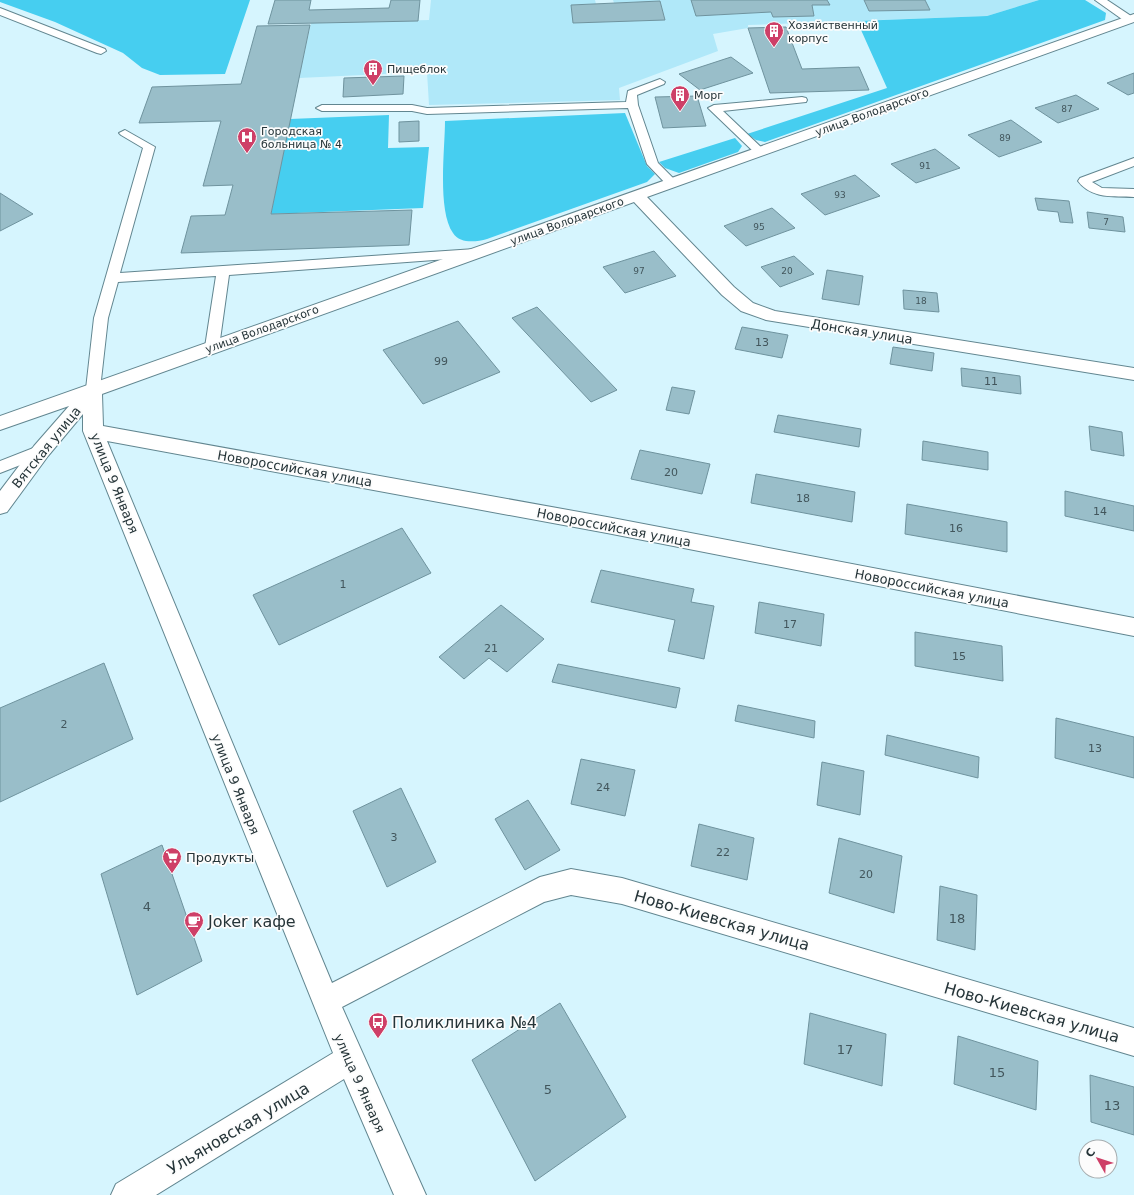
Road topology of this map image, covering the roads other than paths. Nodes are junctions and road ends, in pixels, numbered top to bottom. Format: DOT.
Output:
graph roads {
  1 [pos="1117,0"];
  2 [pos="1103,2"];
  3 [pos="0,11"];
  4 [pos="1132,19"];
  5 [pos="101,51"];
  6 [pos="660,82"];
  7 [pos="802,100"];
  8 [pos="632,105"];
  9 [pos="322,108"];
  10 [pos="125,133"];
  11 [pos="760,152"];
  12 [pos="1134,162"];
  13 [pos="672,183"];
  14 [pos="1134,193"];
  15 [pos="637,196"];
  16 [pos="475,253"];
  17 [pos="223,271"];
  18 [pos="113,278"];
  19 [pos="212,347"];
  20 [pos="1134,374"];
  21 [pos="93,389"];
  22 [pos="0,423"];
  23 [pos="93,431"];
  24 [pos="41,452"];
  25 [pos="0,467"];
  26 [pos="0,506"];
  27 [pos="1134,627"];
  28 [pos="324,1001"];
  29 [pos="1134,1042"];
  30 [pos="349,1060"];
  31 [pos="127,1195"];
  32 [pos="410,1195"];
  1 -- 2 [label="lane"];
  2 -- 4 [label="lane"];
  3 -- 5 [label="lane"];
  4 -- 11 [label="street, улица Володарского"];
  6 -- 8 [label="lane"];
  7 -- 11 [label="lane"];
  8 -- 9 [label="lane"];
  8 -- 13 [label="lane"];
  10 -- 18 [label="lane"];
  11 -- 13 [label="street, улица Володарского"];
  12 -- 14 [label="lane"];
  13 -- 15 [label="street, улица Володарского"];
  15 -- 16 [label="street, улица Володарского"];
  15 -- 20 [label="street, Донская улица"];
  16 -- 17 [label="lane"];
  16 -- 19 [label="street, улица Володарского"];
  17 -- 18 [label="lane"];
  17 -- 19 [label="lane"];
  18 -- 21 [label="lane"];
  19 -- 21 [label="street, улица Володарского"];
  21 -- 22 [label="street, улица Володарского"];
  21 -- 23 [label="street, улица 9 Января"];
  21 -- 24 [label="street, Вятская улица"];
  23 -- 27 [label="street, Новороссийская улица"];
  23 -- 28 [label="street, улица 9 Января"];
  24 -- 25 [label="lane"];
  24 -- 26 [label="street, Вятская улица"];
  28 -- 29 [label="street, Ново-Киевская улица"];
  28 -- 30 [label="street, улица 9 Января"];
  30 -- 31 [label="street, Ульяновская улица"];
  30 -- 32 [label="street, улица 9 Января"];
}
